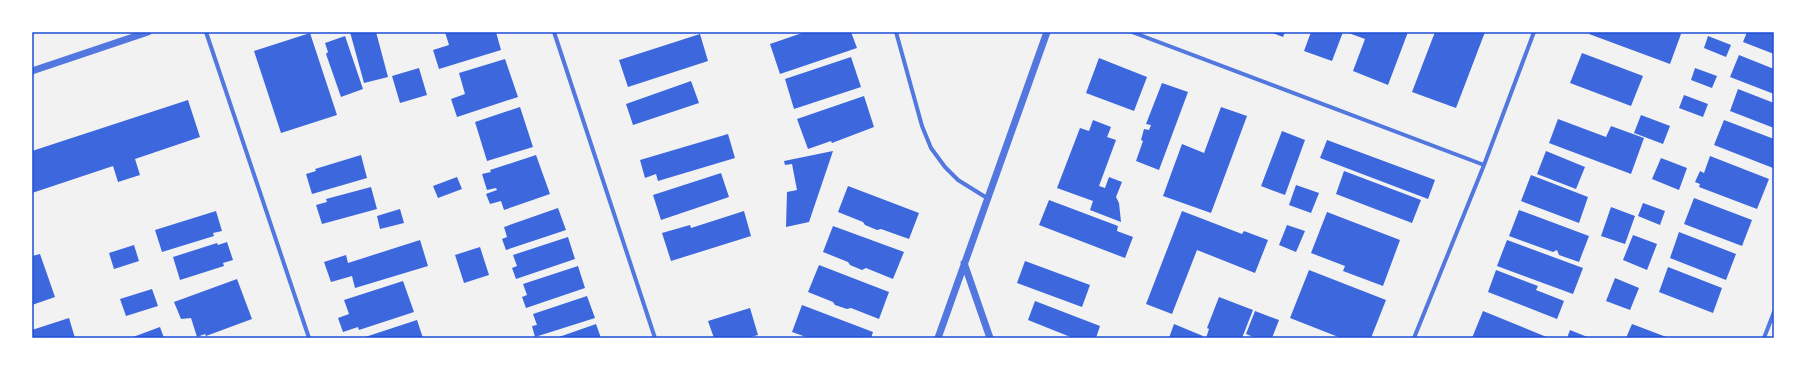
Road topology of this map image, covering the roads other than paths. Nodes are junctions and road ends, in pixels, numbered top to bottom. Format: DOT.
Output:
graph roads {
  1 [pos="148,32"];
  2 [pos="206,32"];
  3 [pos="554,32"];
  4 [pos="896,32"];
  5 [pos="1047,32"];
  6 [pos="1132,32"];
  7 [pos="1534,32"];
  8 [pos="32,71"];
  9 [pos="1484,165"];
  10 [pos="987,198"];
  11 [pos="964,263"];
  12 [pos="1774,312"];
  13 [pos="309,338"];
  14 [pos="655,338"];
  15 [pos="938,338"];
  16 [pos="990,338"];
  17 [pos="1414,338"];
  18 [pos="1764,338"];
  1 -- 8 [label="street"];
  2 -- 13 [label="street"];
  3 -- 14 [label="street"];
  4 -- 10 [label="street"];
  5 -- 10 [label="street"];
  6 -- 9 [label="street"];
  7 -- 9 [label="street"];
  9 -- 17 [label="street"];
  10 -- 11 [label="street"];
  11 -- 15 [label="street"];
  11 -- 16 [label="street"];
  12 -- 18 [label="street"];
}
